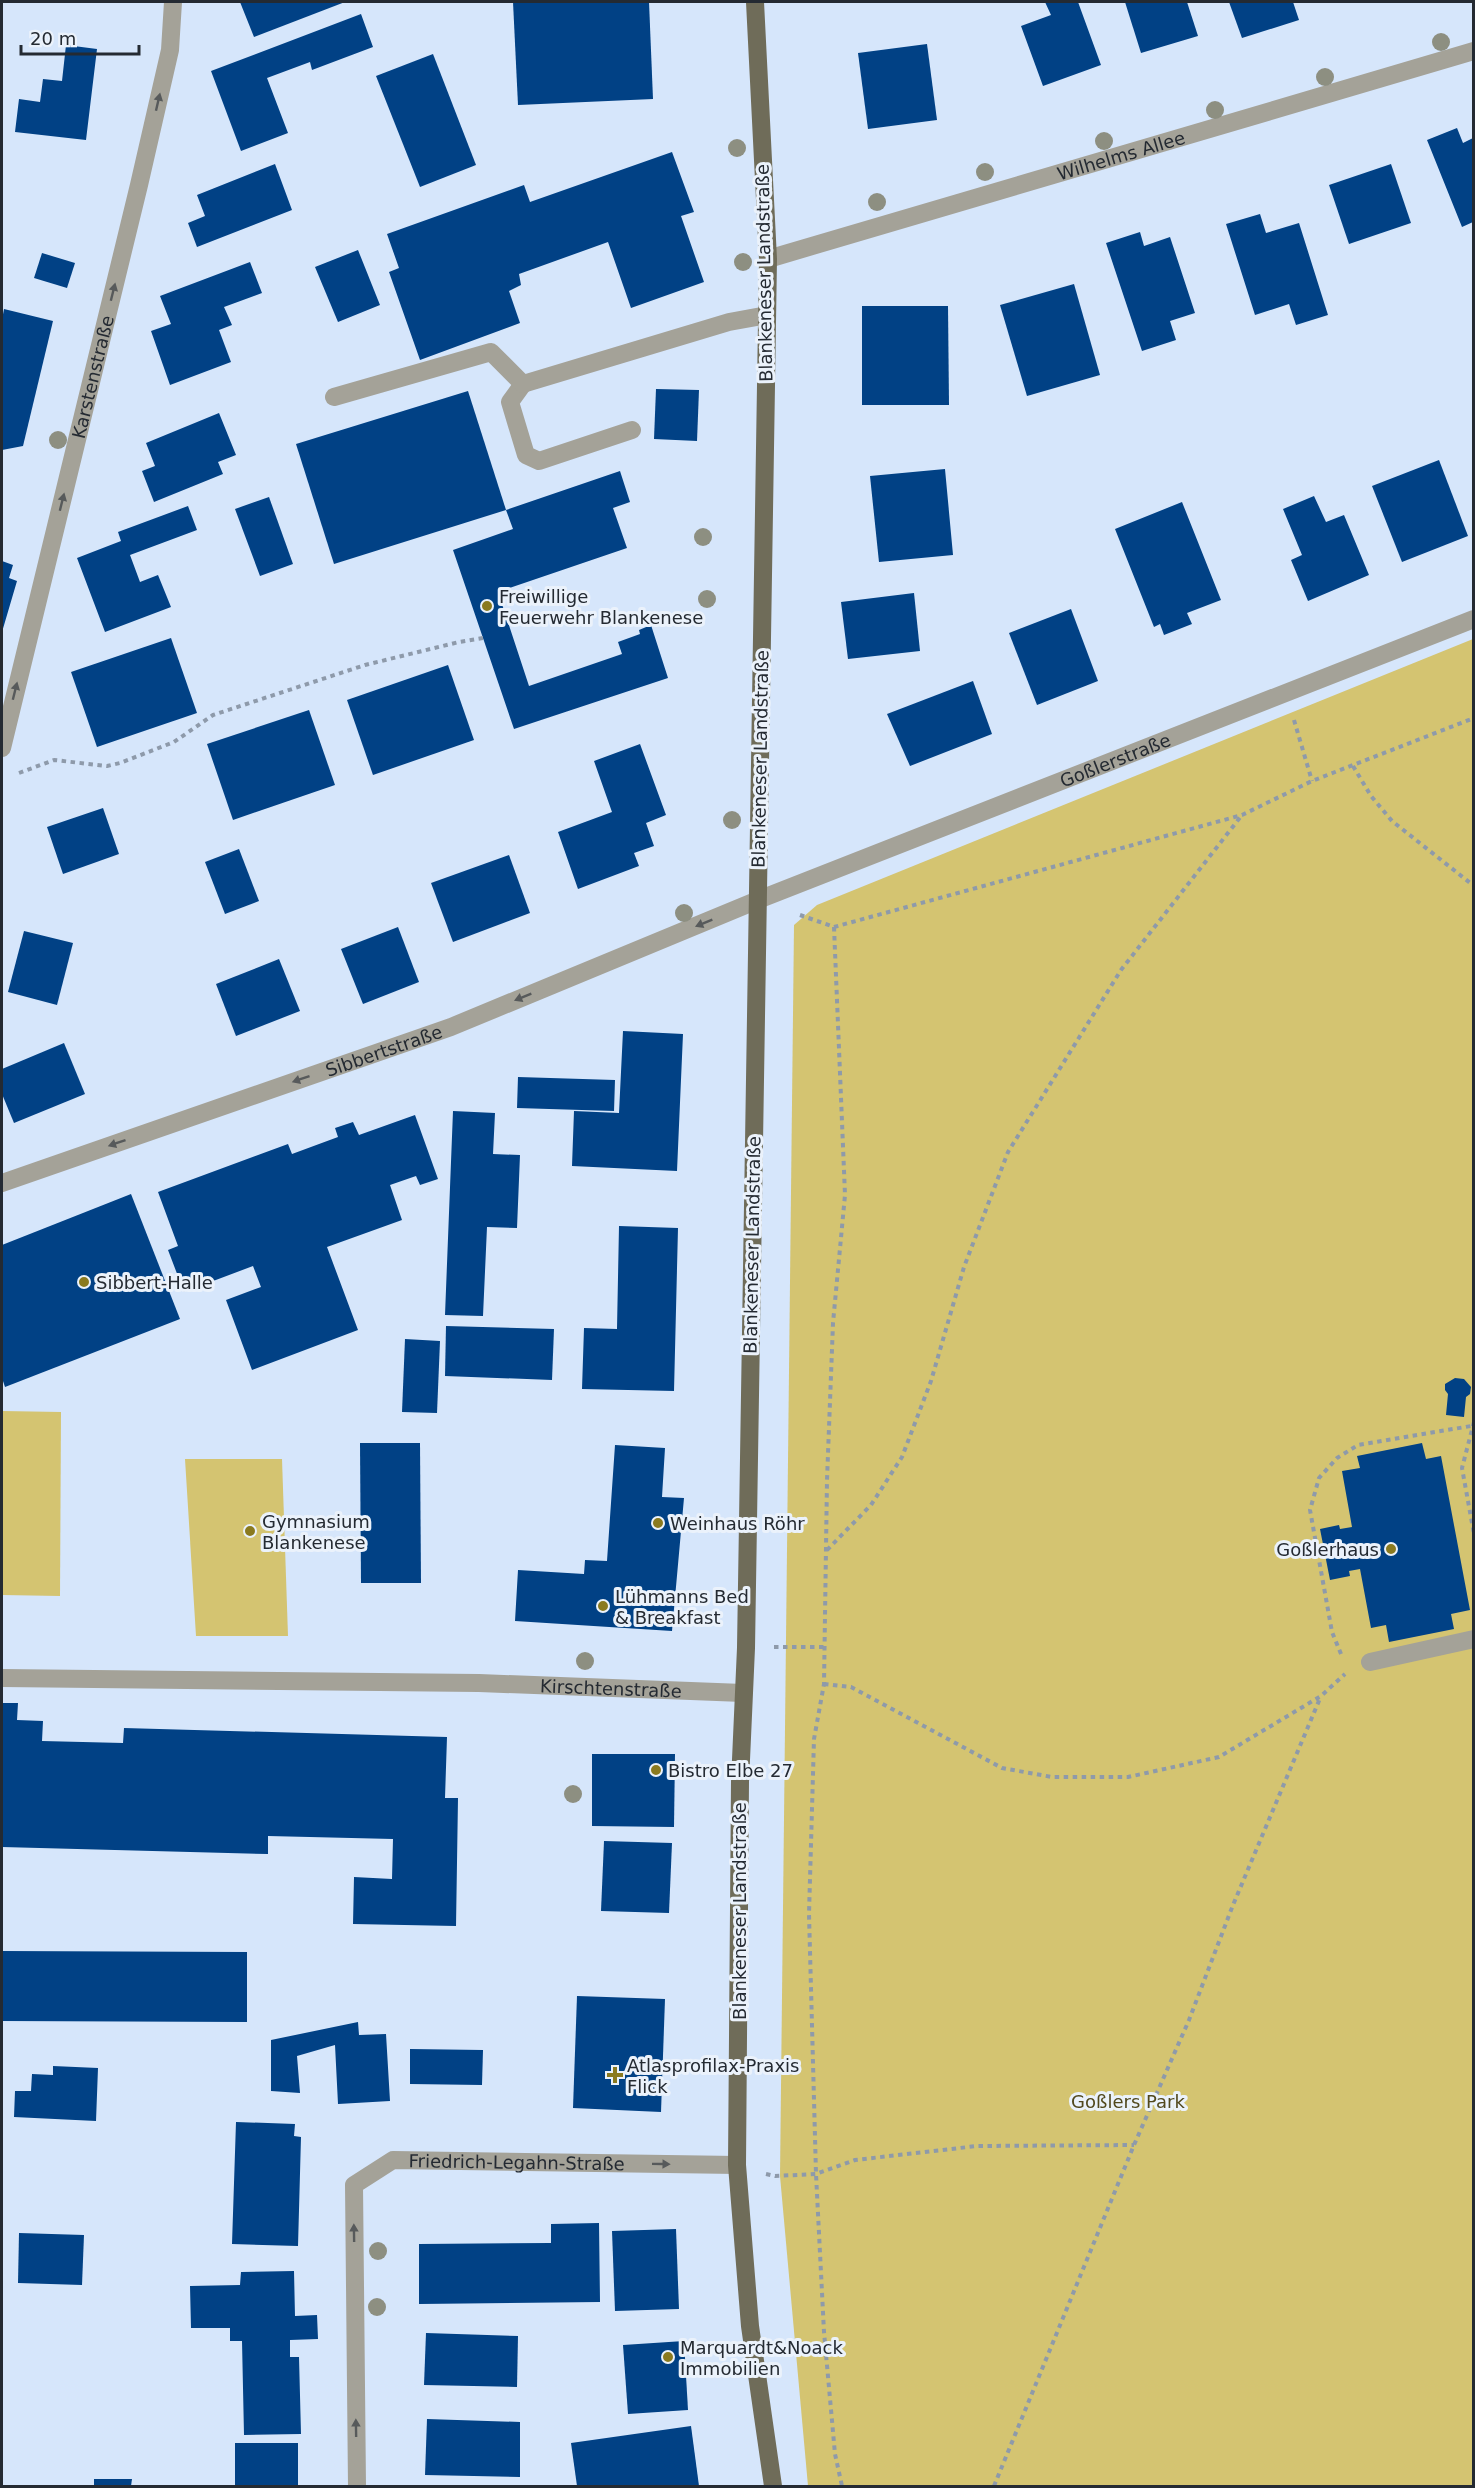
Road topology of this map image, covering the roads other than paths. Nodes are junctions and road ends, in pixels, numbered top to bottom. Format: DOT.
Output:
graph roads {
  1 [pos="173,2"];
  2 [pos="754,2"];
  3 [pos="1473,51"];
  4 [pos="768,259"];
  5 [pos="767,315"];
  6 [pos="523,384"];
  7 [pos="334,397"];
  8 [pos="632,430"];
  9 [pos="1473,620"];
  10 [pos="2,748"];
  11 [pos="758,900"];
  12 [pos="2,1183"];
  13 [pos="1473,1639"];
  14 [pos="1370,1662"];
  15 [pos="2,1678"];
  16 [pos="743,1693"];
  17 [pos="737,2166"];
  18 [pos="357,2487"];
  19 [pos="773,2487"];
  10 -- 1 [label="street, Karstenstraße, one-way"];
  2 -- 4 [label="main road, Blankeneser Landstraße"];
  3 -- 4 [label="street, Wilhelms Allee"];
  4 -- 5 [label="main road, Blankeneser Landstraße"];
  5 -- 6 [label="street"];
  5 -- 11 [label="main road, Blankeneser Landstraße"];
  6 -- 7 [label="street"];
  6 -- 8 [label="street"];
  9 -- 11 [label="street, Goßlerstraße"];
  11 -- 12 [label="street, Sibbertstraße, one-way"];
  11 -- 16 [label="main road, Blankeneser Landstraße"];
  13 -- 14 [label="street"];
  15 -- 16 [label="street, Kirschtenstraße"];
  16 -- 17 [label="main road, Blankeneser Landstraße"];
  18 -- 17 [label="street, Friedrich-Legahn-Straße, one-way"];
  17 -- 19 [label="main road, Blankeneser Landstraße"];
}
